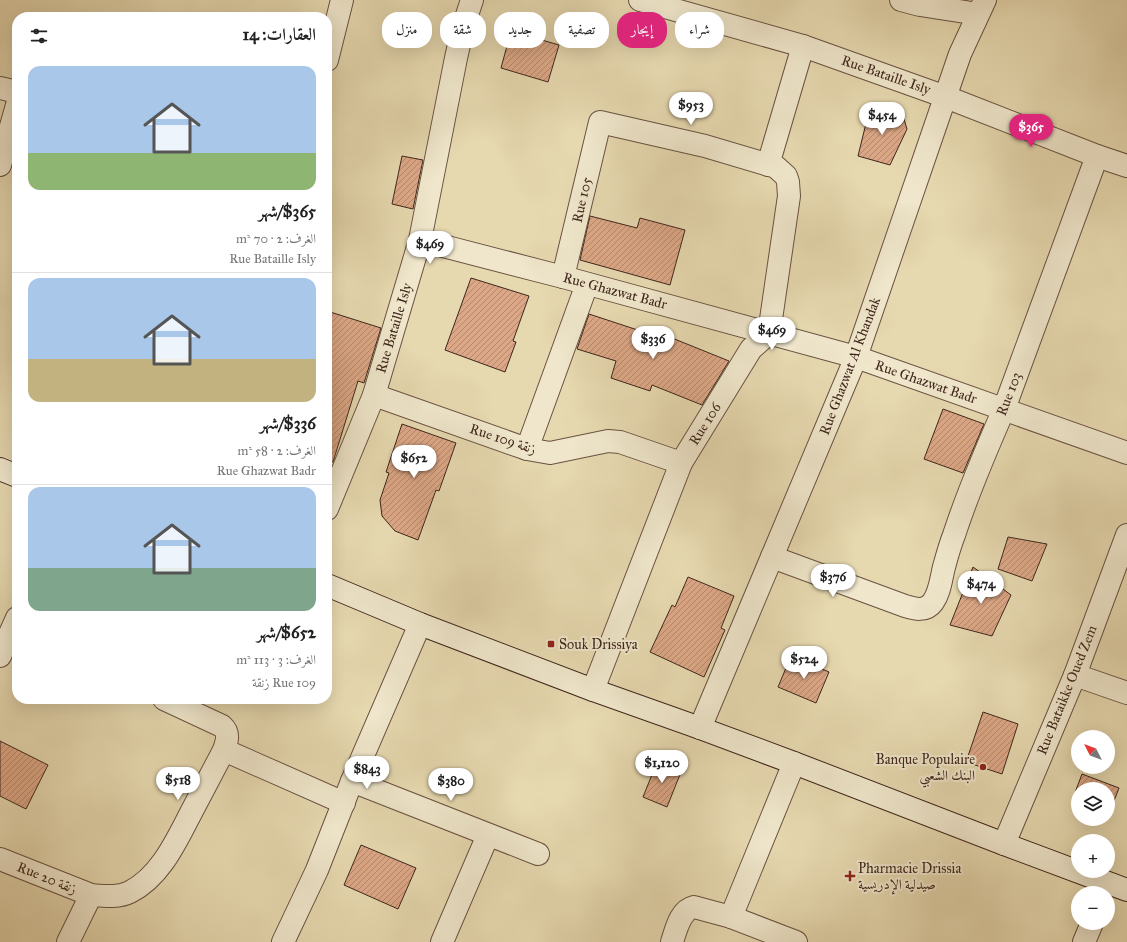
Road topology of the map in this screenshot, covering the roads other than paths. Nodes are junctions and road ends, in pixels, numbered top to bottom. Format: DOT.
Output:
graph roads {
  1 [pos="342,0"];
  2 [pos="472,0"];
  3 [pos="640,0"];
  4 [pos="901,0"];
  5 [pos="981,7"];
  6 [pos="332,40"];
  7 [pos="803,46"];
  8 [pos="0,88"];
  9 [pos="12,91"];
  10 [pos="946,96"];
  11 [pos="12,123"];
  12 [pos="1097,156"];
  13 [pos="0,165"];
  14 [pos="770,166"];
  15 [pos="1127,166"];
  16 [pos="420,240"];
  17 [pos="563,277"];
  18 [pos="587,284"];
  19 [pos="769,333"];
  20 [pos="856,357"];
  21 [pos="374,395"];
  22 [pos="1004,409"];
  23 [pos="527,449"];
  24 [pos="1127,453"];
  25 [pos="681,463"];
  26 [pos="0,469"];
  27 [pos="12,474"];
  28 [pos="332,497"];
  29 [pos="1127,535"];
  30 [pos="772,558"];
  31 [pos="332,587"];
  32 [pos="420,624"];
  33 [pos="12,629"];
  34 [pos="0,656"];
  35 [pos="1074,675"];
  36 [pos="593,690"];
  37 [pos="1127,693"];
  38 [pos="175,704"];
  39 [pos="700,728"];
  40 [pos="224,750"];
  41 [pos="794,763"];
  42 [pos="352,781"];
  43 [pos="344,803"];
  44 [pos="488,835"];
  45 [pos="1004,844"];
  46 [pos="538,854"];
  47 [pos="0,859"];
  48 [pos="1106,886"];
  49 [pos="91,895"];
  50 [pos="731,917"];
  51 [pos="1089,930"];
  52 [pos="68,942"];
  53 [pos="283,942"];
  54 [pos="442,942"];
  55 [pos="672,942"];
  56 [pos="796,942"];
  57 [pos="1084,942"];
  1 -- 6 [label="street"];
  2 -- 16 [label="street, Rue Bataille Isly"];
  3 -- 7 [label="street, Rue Bataille Isly"];
  4 -- 5 [label="street"];
  5 -- 10 [label="street, Rue Ghazwat Al Khandak"];
  7 -- 10 [label="street, Rue Bataille Isly"];
  7 -- 14 [label="street"];
  8 -- 9 [label="street"];
  10 -- 12 [label="street, Rue Bataille Isly"];
  10 -- 20 [label="street, Rue Ghazwat Al Khandak"];
  11 -- 13 [label="street"];
  12 -- 15 [label="street, Rue Bataille Isly"];
  12 -- 22 [label="street, Rue 103"];
  14 -- 17 [label="street, Rue 105"];
  14 -- 19 [label="street"];
  16 -- 17 [label="street, Rue Ghazwat Badr"];
  16 -- 21 [label="street, Rue Bataille Isly"];
  17 -- 18 [label="street, Rue Ghazwat Badr"];
  18 -- 19 [label="street, Rue Ghazwat Badr"];
  18 -- 23 [label="street"];
  19 -- 20 [label="street, Rue Ghazwat Badr"];
  19 -- 25 [label="street, Rue 106"];
  20 -- 22 [label="street, Rue Ghazwat Badr"];
  20 -- 30 [label="street, Rue Ghazwat Al Khandak"];
  21 -- 23 [label="street, Rue 109 زنقة"];
  21 -- 28 [label="street, Rue Bataille Isly"];
  22 -- 24 [label="street, Rue Ghazwat Badr"];
  22 -- 30 [label="street, Rue 103"];
  23 -- 25 [label="street, Rue 109 زنقة"];
  25 -- 36 [label="street, Rue 106"];
  26 -- 27 [label="street"];
  29 -- 35 [label="street, Rue Bataikke Oued Zem"];
  30 -- 39 [label="street, Rue Ghazwat Al Khandak"];
  31 -- 32 [label="street"];
  32 -- 36 [label="street"];
  32 -- 42 [label="street"];
  33 -- 34 [label="street"];
  35 -- 37 [label="street"];
  35 -- 45 [label="street, Rue Bataikke Oued Zem"];
  36 -- 39 [label="street"];
  38 -- 40 [label="street"];
  39 -- 41 [label="street"];
  40 -- 43 [label="street"];
  40 -- 49 [label="street"];
  41 -- 45 [label="street"];
  41 -- 50 [label="street"];
  42 -- 43 [label="street"];
  42 -- 44 [label="street"];
  43 -- 53 [label="street"];
  44 -- 46 [label="street"];
  44 -- 54 [label="street"];
  45 -- 48 [label="street"];
  47 -- 49 [label="street, Rue 20 زنقة"];
  49 -- 52 [label="street, Rue 20 زنقة"];
  50 -- 55 [label="street"];
  50 -- 56 [label="street"];
  51 -- 57 [label="street"];
}
